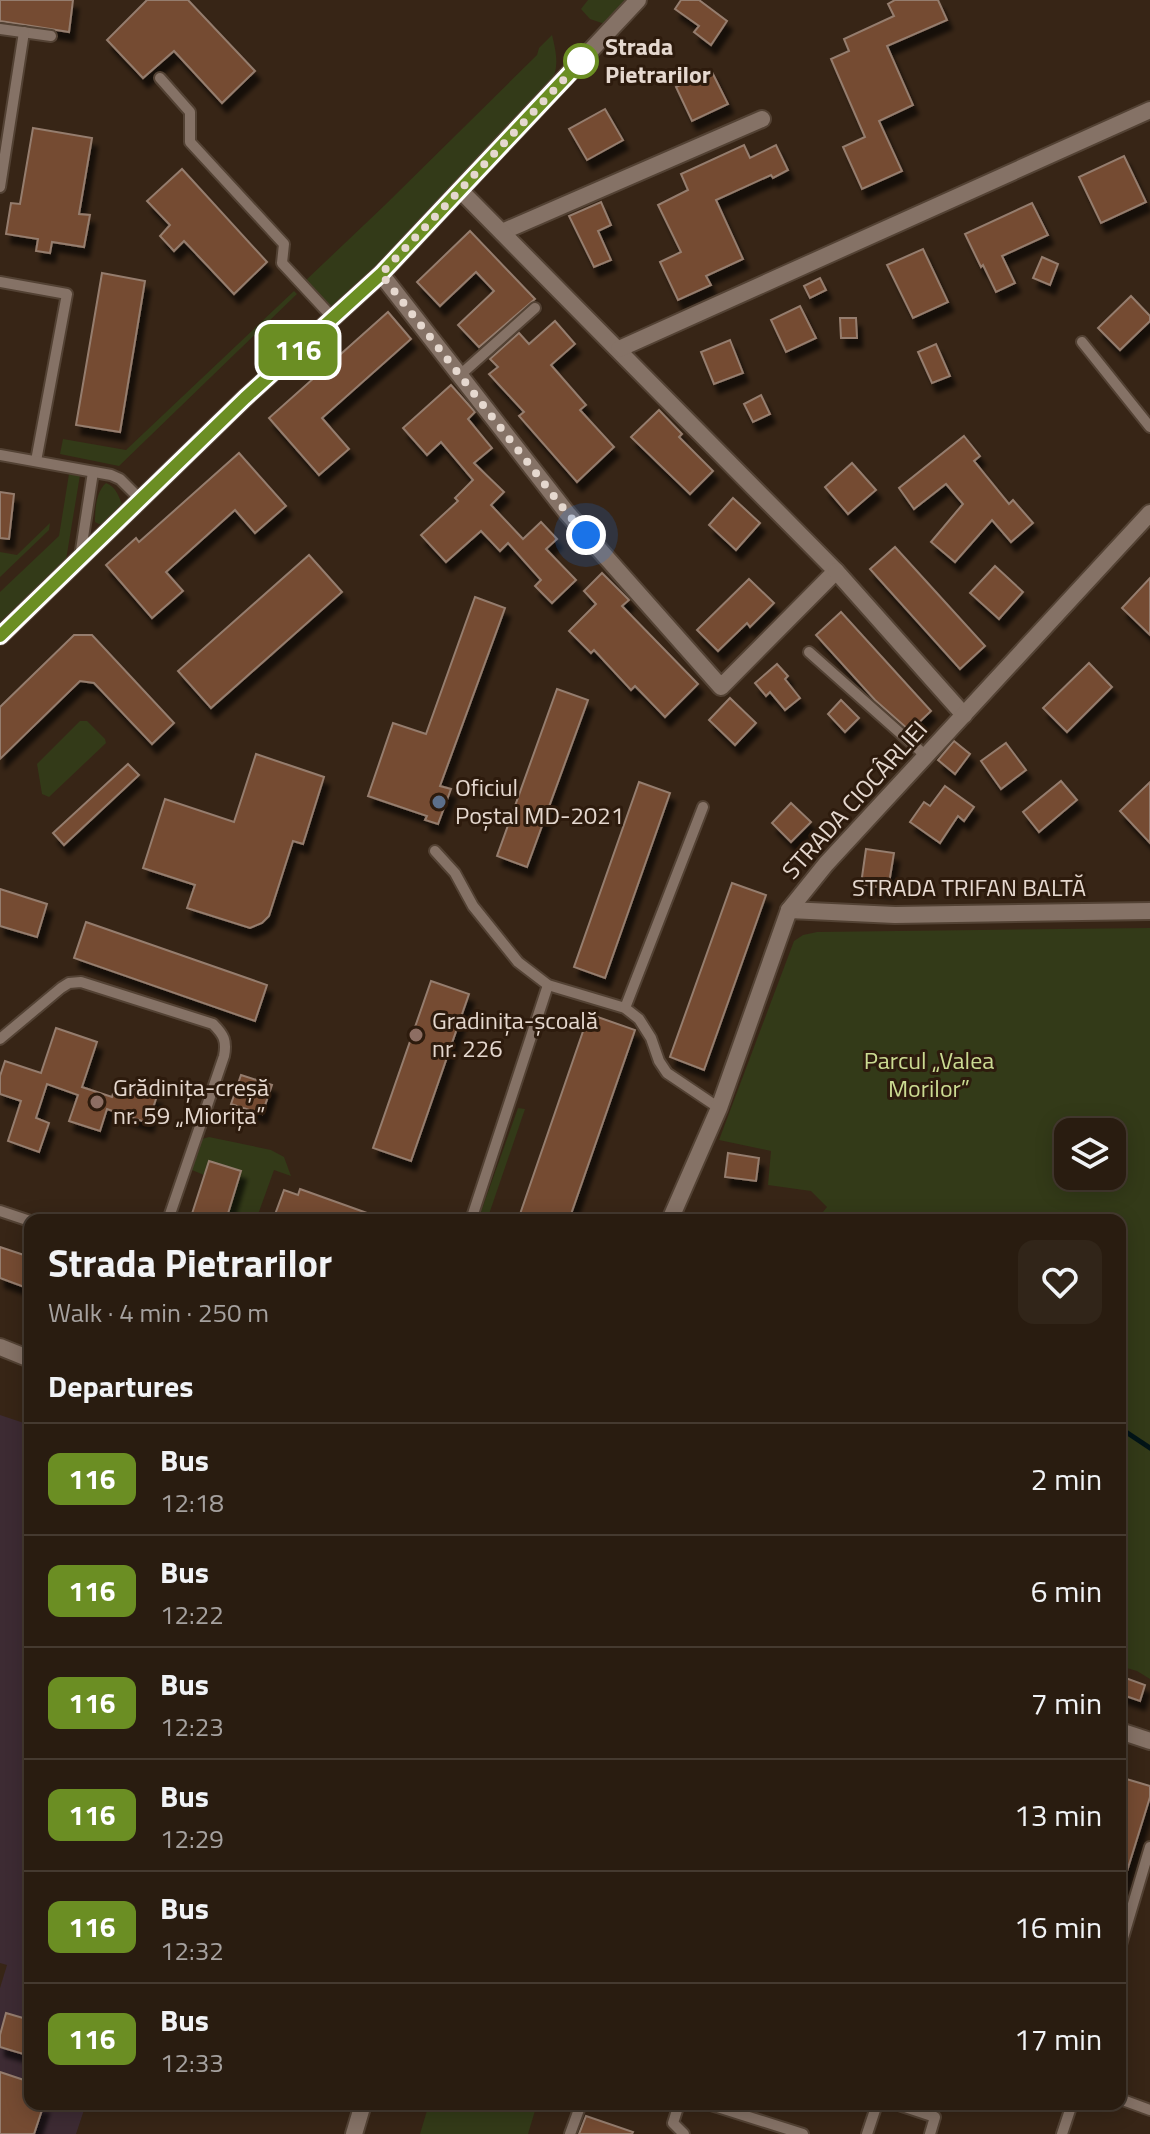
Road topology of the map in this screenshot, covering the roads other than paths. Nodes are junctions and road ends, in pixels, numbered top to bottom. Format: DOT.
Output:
graph roads {
  1 [pos="638,0"];
  2 [pos="0,29"];
  3 [pos="24,32"];
  4 [pos="51,36"];
  5 [pos="160,78"];
  6 [pos="0,103"];
  7 [pos="13,105"];
  8 [pos="1150,110"];
  9 [pos="762,119"];
  10 [pos="0,187"];
  11 [pos="460,190"];
  12 [pos="502,232"];
  13 [pos="381,274"];
  14 [pos="0,282"];
  15 [pos="535,308"];
  16 [pos="333,318"];
  17 [pos="1082,342"];
  18 [pos="619,349"];
  19 [pos="460,375"];
  20 [pos="1150,427"];
  21 [pos="0,455"];
  22 [pos="36,461"];
  23 [pos="93,472"];
  24 [pos="140,499"];
  25 [pos="1150,513"];
  26 [pos="80,560"];
  27 [pos="836,571"];
  28 [pos="0,636"];
  29 [pos="809,652"];
  30 [pos="964,715"];
  31 [pos="926,756"];
  32 [pos="703,807"];
  33 [pos="435,851"];
  34 [pos="789,910"];
  35 [pos="1150,911"];
  36 [pos="548,985"];
  37 [pos="625,1008"];
  38 [pos="0,1039"];
  39 [pos="719,1108"];
  40 [pos="0,1211"];
  41 [pos="170,1214"];
  42 [pos="473,1214"];
  43 [pos="673,1214"];
  44 [pos="24,1219"];
  45 [pos="0,1347"];
  46 [pos="24,1357"];
  47 [pos="1126,1735"];
  48 [pos="1150,1741"];
  49 [pos="1150,1847"];
  50 [pos="1126,1928"];
  51 [pos="1126,2101"];
  52 [pos="361,2110"];
  53 [pos="579,2110"];
  54 [pos="677,2110"];
  55 [pos="727,2110"];
  56 [pos="875,2110"];
  57 [pos="914,2110"];
  58 [pos="1070,2110"];
  59 [pos="1150,2110"];
  60 [pos="354,2134"];
  61 [pos="570,2134"];
  62 [pos="684,2134"];
  63 [pos="803,2134"];
  64 [pos="867,2134"];
  65 [pos="930,2134"];
  66 [pos="1062,2134"];
  1 -- 11 [label="street"];
  2 -- 3 [label="lane"];
  3 -- 4 [label="lane"];
  3 -- 7 [label="lane"];
  5 -- 16 [label="lane"];
  6 -- 7 [label="lane"];
  7 -- 10 [label="lane"];
  8 -- 18 [label="street"];
  9 -- 12 [label="street"];
  11 -- 12 [label="street"];
  11 -- 13 [label="street"];
  12 -- 18 [label="street"];
  13 -- 16 [label="street"];
  13 -- 19 [label="street"];
  14 -- 22 [label="lane"];
  15 -- 19 [label="lane"];
  16 -- 24 [label="street"];
  17 -- 20 [label="lane"];
  18 -- 27 [label="street"];
  19 -- 27 [label="street"];
  21 -- 22 [label="lane"];
  22 -- 23 [label="lane"];
  23 -- 24 [label="lane"];
  23 -- 26 [label="lane"];
  24 -- 26 [label="street"];
  25 -- 30 [label="street, STRADA CIOCÂRLIEI"];
  26 -- 28 [label="street"];
  27 -- 30 [label="street"];
  29 -- 31 [label="lane"];
  30 -- 31 [label="street, STRADA CIOCÂRLIEI"];
  31 -- 34 [label="street, STRADA CIOCÂRLIEI"];
  32 -- 37 [label="lane"];
  33 -- 36 [label="lane"];
  34 -- 35 [label="street, STRADA TRIFAN BALTĂ"];
  34 -- 39 [label="street, STRADA CIOCÂRLIEI"];
  36 -- 37 [label="lane"];
  36 -- 42 [label="lane"];
  37 -- 39 [label="lane"];
  38 -- 41 [label="lane"];
  39 -- 43 [label="street, STRADA CIOCÂRLIEI"];
  40 -- 44 [label="lane"];
  45 -- 46 [label="street"];
  47 -- 48 [label="street"];
  49 -- 50 [label="lane"];
  51 -- 59 [label="lane"];
  52 -- 60 [label="street"];
  53 -- 61 [label="lane"];
  54 -- 62 [label="lane"];
  55 -- 63 [label="lane"];
  56 -- 64 [label="lane"];
  57 -- 65 [label="lane"];
  58 -- 66 [label="lane"];
}
